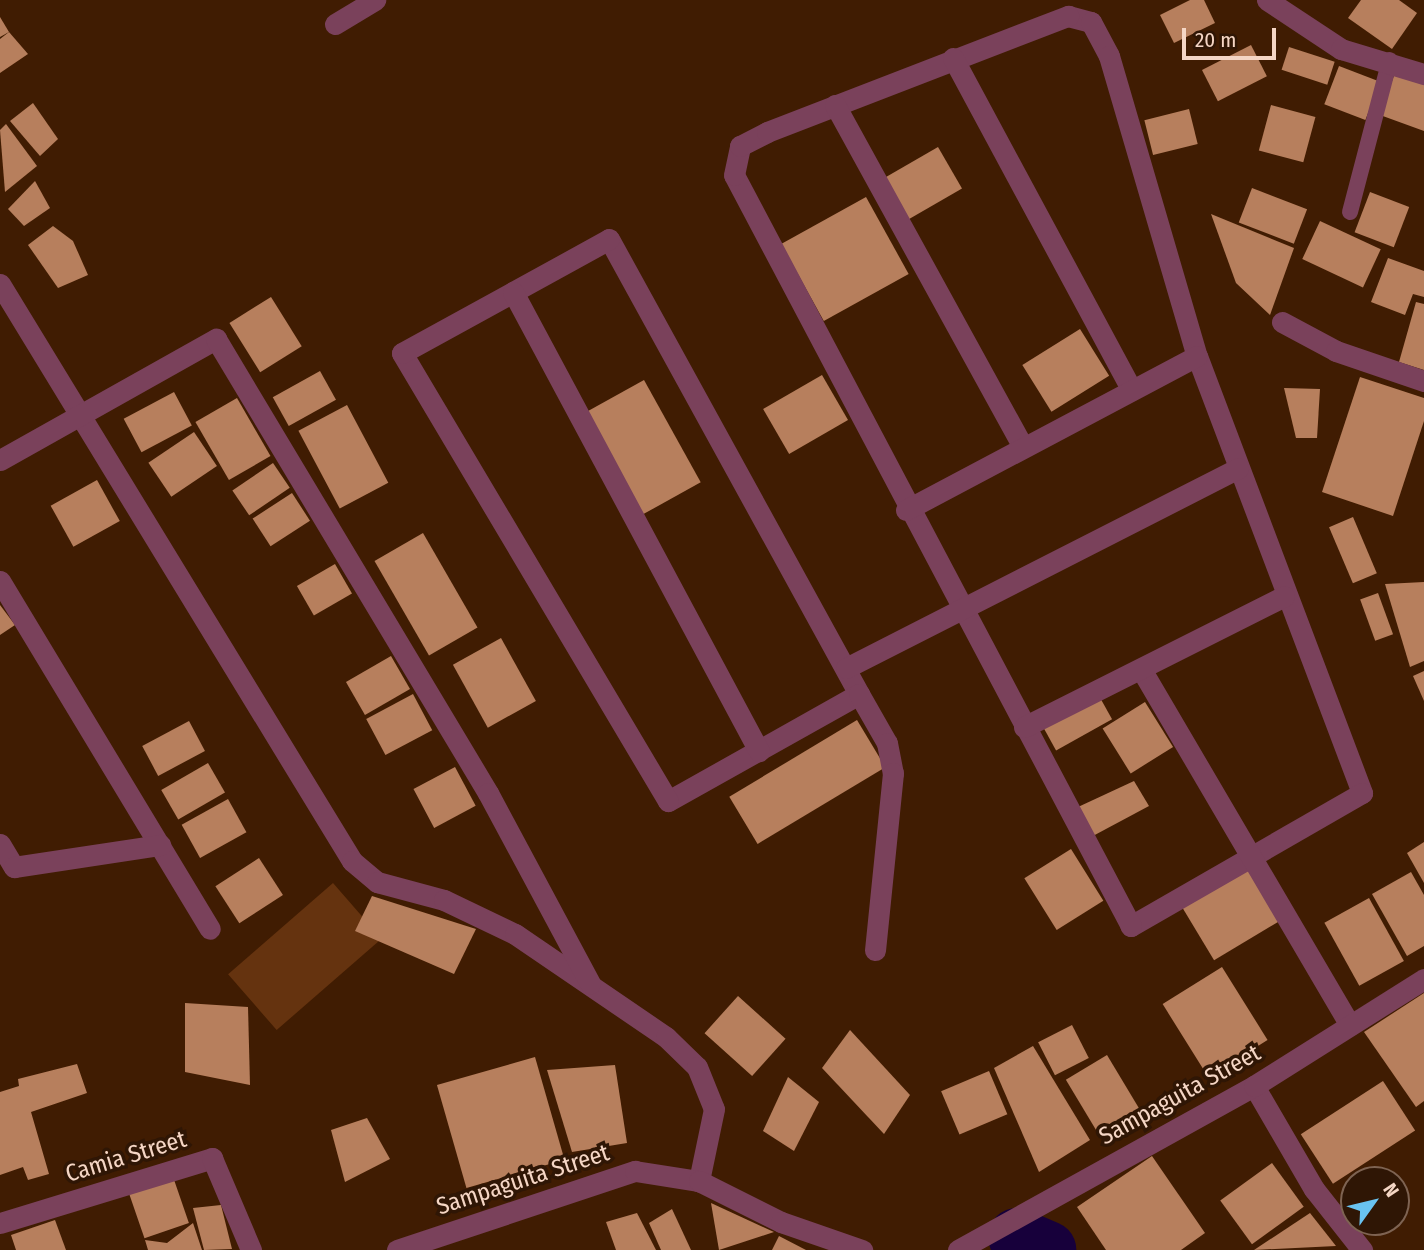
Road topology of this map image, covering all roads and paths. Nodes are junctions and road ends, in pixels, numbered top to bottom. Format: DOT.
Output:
graph roads {
  1 [pos="375,0"];
  2 [pos="1267,0"];
  3 [pos="335,24"];
  4 [pos="953,58"];
  5 [pos="1390,60"];
  6 [pos="1424,74"];
  7 [pos="835,105"];
  8 [pos="1350,212"];
  9 [pos="0,284"];
  10 [pos="513,292"];
  11 [pos="1282,322"];
  12 [pos="1196,356"];
  13 [pos="1424,381"];
  14 [pos="1132,390"];
  15 [pos="79,413"];
  16 [pos="1023,447"];
  17 [pos="0,460"];
  18 [pos="1238,468"];
  19 [pos="906,510"];
  20 [pos="0,581"];
  21 [pos="1284,596"];
  22 [pos="960,614"];
  23 [pos="846,667"];
  24 [pos="1141,668"];
  25 [pos="859,694"];
  26 [pos="1024,727"];
  27 [pos="759,751"];
  28 [pos="0,844"];
  29 [pos="160,845"];
  30 [pos="1251,859"];
  31 [pos="210,929"];
  32 [pos="874,950"];
  33 [pos="1424,979"];
  34 [pos="593,988"];
  35 [pos="1350,1025"];
  36 [pos="1254,1086"];
  37 [pos="699,1181"];
  38 [pos="0,1223"];
  39 [pos="428,1244"];
  40 [pos="251,1250"];
  41 [pos="397,1250"];
  42 [pos="862,1250"];
  43 [pos="958,1250"];
  44 [pos="1362,1250"];
  1 -- 3 [label="street"];
  2 -- 5 [label="street"];
  4 -- 7 [label="street"];
  4 -- 12 [label="street"];
  4 -- 14 [label="street"];
  5 -- 6 [label="street"];
  5 -- 8 [label="lane"];
  7 -- 16 [label="street"];
  7 -- 19 [label="street"];
  9 -- 15 [label="street"];
  10 -- 23 [label="street"];
  10 -- 27 [label="street"];
  10 -- 27 [label="street"];
  11 -- 13 [label="street"];
  12 -- 14 [label="street"];
  12 -- 18 [label="street"];
  14 -- 16 [label="street"];
  15 -- 17 [label="street"];
  15 -- 34 [label="street"];
  15 -- 34 [label="street"];
  16 -- 19 [label="street"];
  18 -- 21 [label="street"];
  18 -- 22 [label="street"];
  19 -- 22 [label="street"];
  20 -- 29 [label="street"];
  21 -- 24 [label="street"];
  21 -- 30 [label="street"];
  22 -- 23 [label="street"];
  22 -- 26 [label="street"];
  23 -- 25 [label="street"];
  24 -- 26 [label="street"];
  24 -- 30 [label="street"];
  25 -- 27 [label="street"];
  25 -- 32 [label="street"];
  26 -- 30 [label="street"];
  28 -- 29 [label="street"];
  29 -- 31 [label="street"];
  30 -- 35 [label="street"];
  33 -- 35 [label="street, Sampaguita Street"];
  34 -- 37 [label="street"];
  35 -- 36 [label="street, Sampaguita Street"];
  36 -- 43 [label="street, Sampaguita Street"];
  36 -- 44 [label="street"];
  37 -- 39 [label="street, Sampaguita Street"];
  37 -- 42 [label="street, Sampaguita Street"];
  38 -- 40 [label="street, Camia Street"];
  39 -- 41 [label="street, Sampaguita Street"];
}
